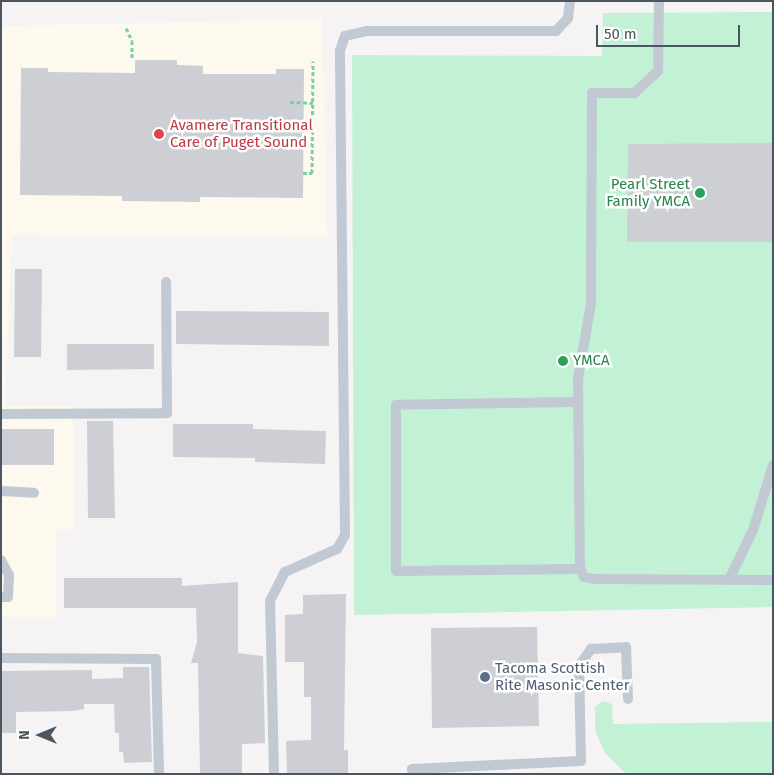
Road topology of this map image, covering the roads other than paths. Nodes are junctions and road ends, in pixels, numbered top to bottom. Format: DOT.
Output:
graph roads {
  1 [pos="570,1"];
  2 [pos="659,1"];
  3 [pos="166,282"];
  4 [pos="578,402"];
  5 [pos="1,414"];
  6 [pos="773,465"];
  7 [pos="1,491"];
  8 [pos="34,493"];
  9 [pos="1,560"];
  10 [pos="580,569"];
  11 [pos="730,580"];
  12 [pos="773,580"];
  13 [pos="1,597"];
  14 [pos="1,658"];
  15 [pos="628,699"];
  16 [pos="159,774"];
  17 [pos="274,774"];
  18 [pos="412,774"];
  1 -- 17 [label="lane"];
  2 -- 4 [label="lane"];
  3 -- 5 [label="lane"];
  4 -- 10 [label="lane"];
  4 -- 10 [label="lane"];
  6 -- 11 [label="lane"];
  7 -- 8 [label="lane"];
  9 -- 13 [label="lane"];
  10 -- 11 [label="lane"];
  11 -- 12 [label="lane"];
  14 -- 16 [label="lane"];
  15 -- 18 [label="lane"];
}
